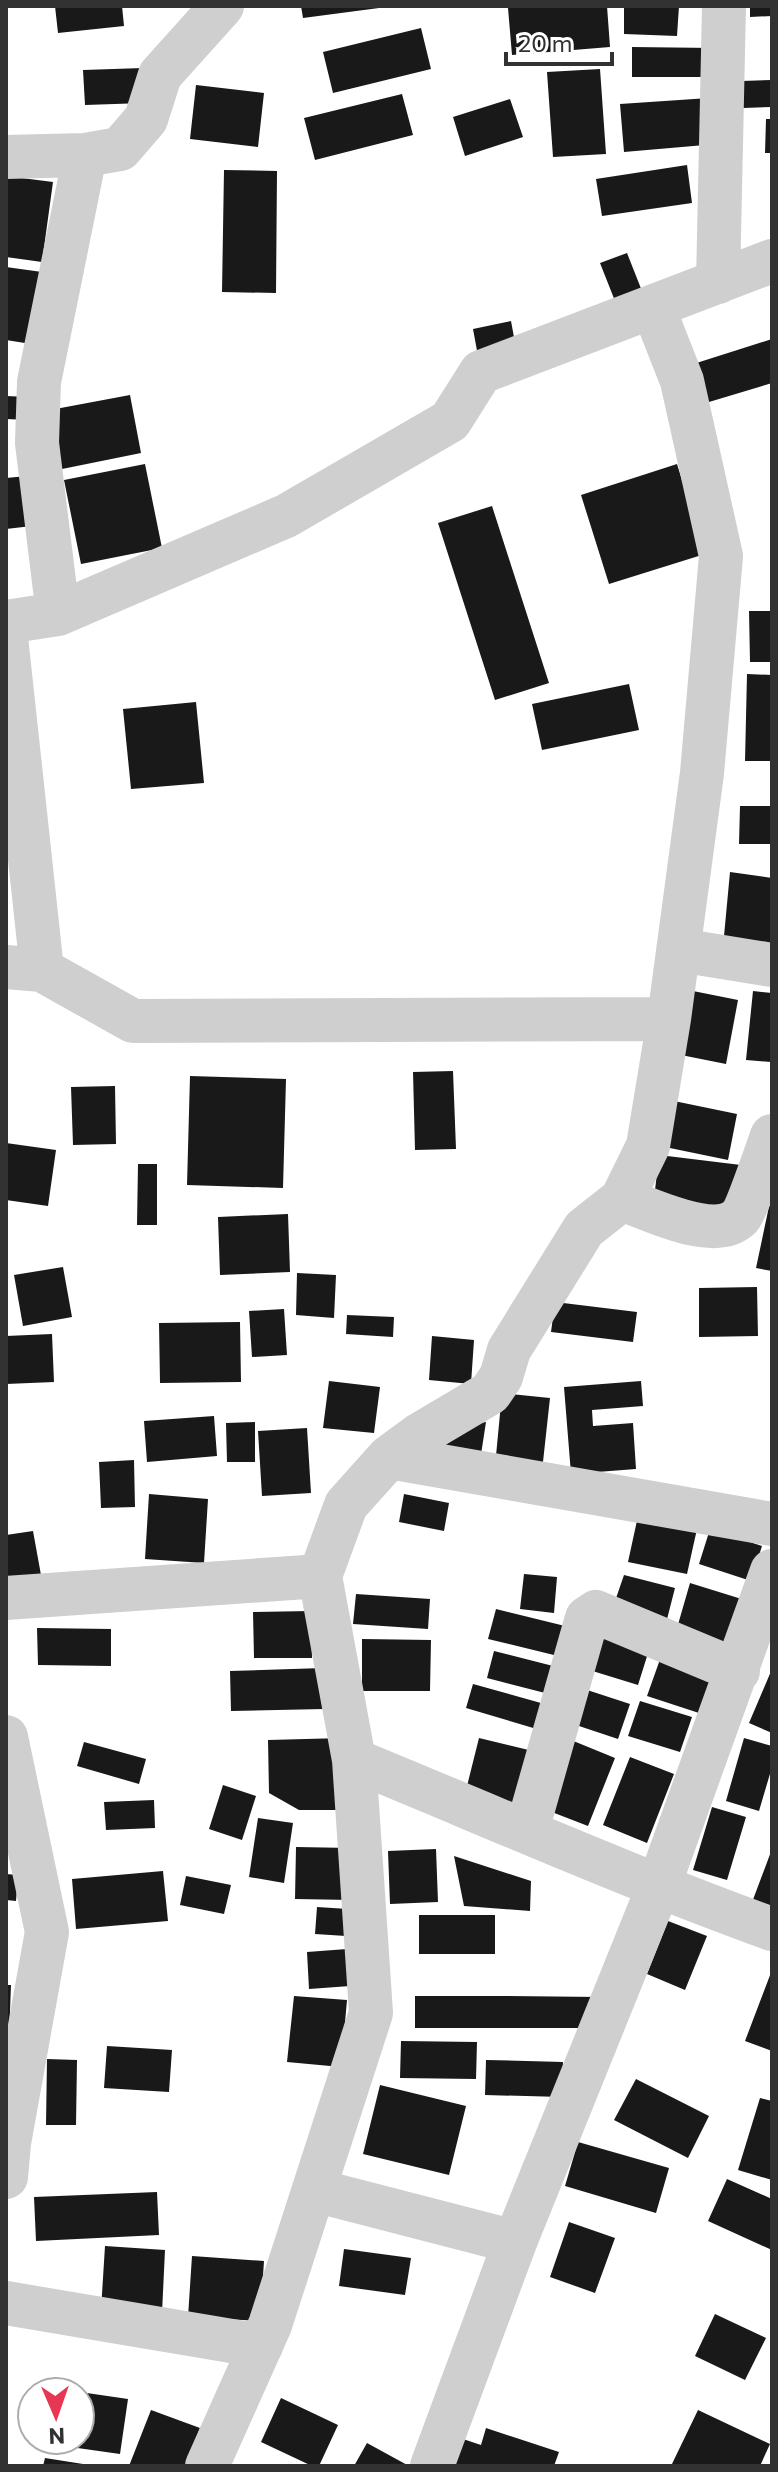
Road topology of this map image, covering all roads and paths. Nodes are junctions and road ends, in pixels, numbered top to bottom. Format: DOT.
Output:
graph roads {
  1 [pos="222,6"];
  2 [pos="724,6"];
  3 [pos="85,155"];
  4 [pos="6,157"];
  5 [pos="772,261"];
  6 [pos="718,282"];
  7 [pos="653,307"];
  8 [pos="58,614"];
  9 [pos="6,622"];
  10 [pos="6,637"];
  11 [pos="679,950"];
  12 [pos="772,965"];
  13 [pos="24,969"];
  14 [pos="669,1019"];
  15 [pos="772,1136"];
  16 [pos="622,1199"];
  17 [pos="389,1457"];
  18 [pos="772,1524"];
  19 [pos="772,1571"];
  20 [pos="320,1576"];
  21 [pos="6,1598"];
  22 [pos="738,1671"];
  23 [pos="6,1737"];
  24 [pos="354,1760"];
  25 [pos="527,1830"];
  26 [pos="658,1888"];
  27 [pos="772,1929"];
  28 [pos="6,2175"];
  29 [pos="314,2190"];
  30 [pos="515,2242"];
  31 [pos="6,2303"];
  32 [pos="261,2346"];
  33 [pos="207,2466"];
  34 [pos="432,2466"];
  1 -- 3 [label="street"];
  2 -- 6 [label="street"];
  3 -- 4 [label="street"];
  3 -- 8 [label="street"];
  5 -- 6 [label="street"];
  6 -- 7 [label="street"];
  7 -- 8 [label="street"];
  7 -- 11 [label="street"];
  8 -- 9 [label="street"];
  10 -- 13 [label="street"];
  11 -- 12 [label="street"];
  11 -- 14 [label="street"];
  13 -- 14 [label="street"];
  14 -- 16 [label="street"];
  15 -- 16 [label="street"];
  16 -- 17 [label="street"];
  17 -- 18 [label="street"];
  17 -- 20 [label="street"];
  19 -- 22 [label="street"];
  20 -- 21 [label="street"];
  20 -- 24 [label="street"];
  22 -- 25 [label="street"];
  22 -- 26 [label="street"];
  23 -- 28 [label="street"];
  24 -- 25 [label="street"];
  24 -- 29 [label="street"];
  25 -- 26 [label="street"];
  26 -- 27 [label="street"];
  26 -- 30 [label="street"];
  29 -- 30 [label="street"];
  29 -- 32 [label="street"];
  30 -- 34 [label="street"];
  31 -- 32 [label="street"];
  32 -- 33 [label="street"];
}
